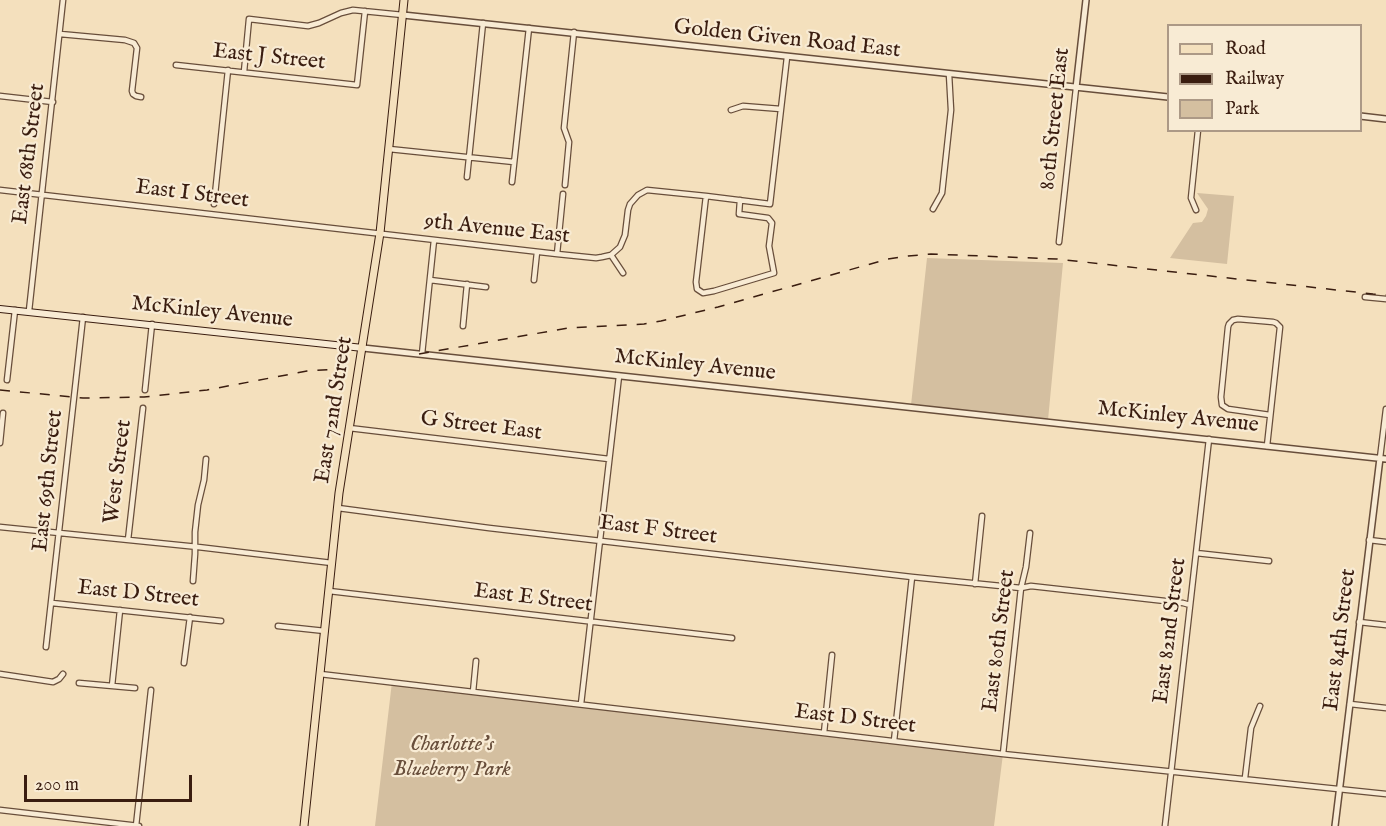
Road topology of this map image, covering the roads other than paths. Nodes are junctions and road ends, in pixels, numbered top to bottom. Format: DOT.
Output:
graph roads {
  1 [pos="63,0"];
  2 [pos="404,0"];
  3 [pos="1086,0"];
  4 [pos="364,11"];
  5 [pos="403,15"];
  6 [pos="483,23"];
  7 [pos="529,28"];
  8 [pos="574,32"];
  9 [pos="60,34"];
  10 [pos="787,57"];
  11 [pos="176,64"];
  12 [pos="228,70"];
  13 [pos="244,72"];
  14 [pos="949,74"];
  15 [pos="1076,88"];
  16 [pos="0,96"];
  17 [pos="141,97"];
  18 [pos="1167,97"];
  19 [pos="53,102"];
  20 [pos="781,109"];
  21 [pos="730,110"];
  22 [pos="1362,116"];
  23 [pos="1386,119"];
  24 [pos="1198,132"];
  25 [pos="388,150"];
  26 [pos="468,157"];
  27 [pos="514,162"];
  28 [pos="466,177"];
  29 [pos="512,182"];
  30 [pos="564,185"];
  31 [pos="0,190"];
  32 [pos="563,194"];
  33 [pos="42,195"];
  34 [pos="706,196"];
  35 [pos="740,200"];
  36 [pos="214,204"];
  37 [pos="933,209"];
  38 [pos="1196,210"];
  39 [pos="380,233"];
  40 [pos="435,240"];
  41 [pos="1059,242"];
  42 [pos="537,252"];
  43 [pos="557,254"];
  44 [pos="611,255"];
  45 [pos="623,273"];
  46 [pos="430,280"];
  47 [pos="534,280"];
  48 [pos="467,284"];
  49 [pos="486,287"];
  50 [pos="1365,297"];
  51 [pos="1386,299"];
  52 [pos="0,309"];
  53 [pos="15,310"];
  54 [pos="29,311"];
  55 [pos="83,317"];
  56 [pos="152,324"];
  57 [pos="463,326"];
  58 [pos="363,348"];
  59 [pos="422,354"];
  60 [pos="619,376"];
  61 [pos="7,380"];
  62 [pos="145,390"];
  63 [pos="143,408"];
  64 [pos="1386,409"];
  65 [pos="3,412"];
  66 [pos="1270,415"];
  67 [pos="349,428"];
  68 [pos="1209,439"];
  69 [pos="0,443"];
  70 [pos="1268,446"];
  71 [pos="206,459"];
  72 [pos="609,459"];
  73 [pos="1383,459"];
  74 [pos="338,508"];
  75 [pos="982,516"];
  76 [pos="0,526"];
  77 [pos="1030,532"];
  78 [pos="59,533"];
  79 [pos="128,540"];
  80 [pos="1369,540"];
  81 [pos="600,541"];
  82 [pos="1386,542"];
  83 [pos="194,547"];
  84 [pos="1196,553"];
  85 [pos="1269,561"];
  86 [pos="332,563"];
  87 [pos="912,577"];
  88 [pos="193,581"];
  89 [pos="975,584"];
  90 [pos="1021,588"];
  91 [pos="329,591"];
  92 [pos="52,603"];
  93 [pos="1190,605"];
  94 [pos="120,610"];
  95 [pos="190,617"];
  96 [pos="221,621"];
  97 [pos="590,622"];
  98 [pos="1359,622"];
  99 [pos="1386,625"];
  100 [pos="278,626"];
  101 [pos="325,631"];
  102 [pos="732,638"];
  103 [pos="46,647"];
  104 [pos="832,655"];
  105 [pos="476,661"];
  106 [pos="184,663"];
  107 [pos="63,674"];
  108 [pos="320,674"];
  109 [pos="0,675"];
  110 [pos="79,683"];
  111 [pos="112,686"];
  112 [pos="135,688"];
  113 [pos="152,690"];
  114 [pos="473,692"];
  115 [pos="581,704"];
  116 [pos="1350,704"];
  117 [pos="1260,706"];
  118 [pos="1386,708"];
  119 [pos="824,733"];
  120 [pos="894,741"];
  121 [pos="1002,754"];
  122 [pos="1171,771"];
  123 [pos="1245,778"];
  124 [pos="1340,790"];
  125 [pos="1386,794"];
  126 [pos="0,810"];
  127 [pos="114,825"];
  128 [pos="138,826"];
  129 [pos="304,826"];
  130 [pos="1165,826"];
  131 [pos="1335,826"];
  1 -- 9 [label="street, East 68th Street"];
  2 -- 5 [label="main road, East 72nd Street"];
  3 -- 15 [label="street, 80th Street East"];
  4 -- 5 [label="street"];
  4 -- 13 [label="street"];
  4 -- 13 [label="street, East J Street"];
  5 -- 6 [label="street, Golden Given Road East"];
  5 -- 25 [label="main road, East 72nd Street"];
  6 -- 7 [label="street, Golden Given Road East"];
  6 -- 26 [label="street"];
  7 -- 8 [label="street, Golden Given Road East"];
  7 -- 27 [label="street"];
  8 -- 10 [label="street, Golden Given Road East"];
  8 -- 30 [label="street"];
  9 -- 17 [label="street"];
  9 -- 19 [label="street, East 68th Street"];
  10 -- 14 [label="street, Golden Given Road East"];
  10 -- 20 [label="street"];
  11 -- 12 [label="street, East J Street"];
  12 -- 13 [label="street, East J Street"];
  12 -- 36 [label="street"];
  14 -- 15 [label="street, Golden Given Road East"];
  14 -- 37 [label="street"];
  15 -- 18 [label="street, Golden Given Road East"];
  15 -- 41 [label="street, 80th Street East"];
  16 -- 19 [label="street"];
  19 -- 33 [label="street, East 68th Street"];
  20 -- 21 [label="street"];
  20 -- 35 [label="street"];
  22 -- 23 [label="street"];
  24 -- 38 [label="street"];
  25 -- 26 [label="street"];
  25 -- 39 [label="main road, East 72nd Street"];
  26 -- 27 [label="street"];
  26 -- 28 [label="street"];
  27 -- 29 [label="street"];
  31 -- 33 [label="street, East I Street"];
  32 -- 43 [label="street"];
  33 -- 39 [label="street, East I Street"];
  33 -- 54 [label="street, East 68th Street"];
  34 -- 35 [label="street"];
  34 -- 35 [label="street"];
  34 -- 44 [label="street"];
  39 -- 40 [label="street, 9th Avenue East"];
  39 -- 58 [label="main road, East 72nd Street"];
  40 -- 42 [label="street, 9th Avenue East"];
  40 -- 46 [label="street"];
  42 -- 43 [label="street, 9th Avenue East"];
  42 -- 47 [label="street"];
  43 -- 44 [label="street, 9th Avenue East"];
  44 -- 45 [label="street"];
  46 -- 48 [label="street"];
  46 -- 59 [label="street"];
  48 -- 49 [label="street"];
  48 -- 57 [label="street"];
  50 -- 51 [label="street"];
  52 -- 53 [label="main road, McKinley Avenue"];
  53 -- 54 [label="main road, McKinley Avenue"];
  53 -- 61 [label="street"];
  54 -- 55 [label="main road, McKinley Avenue"];
  55 -- 56 [label="main road, McKinley Avenue"];
  55 -- 78 [label="street, East 69th Street"];
  56 -- 58 [label="main road, McKinley Avenue"];
  56 -- 62 [label="street, West Street"];
  58 -- 59 [label="street, McKinley Avenue"];
  58 -- 67 [label="main road, East 72nd Street"];
  59 -- 60 [label="street, McKinley Avenue"];
  60 -- 68 [label="street, McKinley Avenue"];
  60 -- 72 [label="street"];
  63 -- 79 [label="street, West Street"];
  64 -- 73 [label="street"];
  65 -- 69 [label="street"];
  66 -- 66 [label="street"];
  66 -- 70 [label="street"];
  67 -- 72 [label="street, G Street East"];
  67 -- 74 [label="main road, East 72nd Street"];
  68 -- 70 [label="street, McKinley Avenue"];
  68 -- 84 [label="street, East 82nd Street"];
  70 -- 73 [label="street, McKinley Avenue"];
  71 -- 83 [label="street"];
  72 -- 81 [label="street"];
  73 -- 80 [label="street, East 84th Street"];
  74 -- 81 [label="street, East F Street"];
  74 -- 86 [label="main road, East 72nd Street"];
  75 -- 89 [label="street"];
  76 -- 78 [label="street"];
  77 -- 90 [label="street, East 80th Street"];
  78 -- 79 [label="street"];
  78 -- 92 [label="street, East 69th Street"];
  79 -- 83 [label="street"];
  80 -- 82 [label="street"];
  80 -- 98 [label="street, East 84th Street"];
  81 -- 87 [label="street, East F Street"];
  81 -- 97 [label="street"];
  83 -- 86 [label="street"];
  83 -- 88 [label="street"];
  84 -- 85 [label="street"];
  84 -- 93 [label="street, East 82nd Street"];
  86 -- 91 [label="main road, East 72nd Street"];
  87 -- 89 [label="street, East F Street"];
  87 -- 120 [label="street"];
  89 -- 90 [label="street, East F Street"];
  90 -- 93 [label="street, East F Street"];
  90 -- 121 [label="street, East 80th Street"];
  91 -- 97 [label="street, East E Street"];
  91 -- 101 [label="main road, East 72nd Street"];
  92 -- 94 [label="street, East D Street"];
  92 -- 103 [label="street, East 69th Street"];
  93 -- 122 [label="street, East 82nd Street"];
  94 -- 95 [label="street, East D Street"];
  94 -- 111 [label="street"];
  95 -- 96 [label="street, East D Street"];
  95 -- 106 [label="street"];
  97 -- 102 [label="street, East E Street"];
  97 -- 115 [label="street"];
  98 -- 99 [label="street"];
  98 -- 116 [label="street, East 84th Street"];
  100 -- 101 [label="street"];
  101 -- 108 [label="main road, East 72nd Street"];
  104 -- 119 [label="street"];
  105 -- 114 [label="street"];
  107 -- 109 [label="street"];
  108 -- 114 [label="street, East D Street"];
  108 -- 129 [label="main road, East 72nd Street"];
  110 -- 111 [label="street"];
  111 -- 112 [label="street"];
  113 -- 128 [label="street"];
  114 -- 115 [label="street, East D Street"];
  115 -- 119 [label="street, East D Street"];
  116 -- 118 [label="street"];
  116 -- 124 [label="street, East 84th Street"];
  117 -- 123 [label="street"];
  119 -- 120 [label="street, East D Street"];
  120 -- 121 [label="street, East D Street"];
  121 -- 122 [label="street, East D Street"];
  122 -- 123 [label="street, East D Street"];
  122 -- 130 [label="street, East 82nd Street"];
  123 -- 124 [label="street, East D Street"];
  124 -- 125 [label="street, East D Street"];
  124 -- 131 [label="street, East 84th Street"];
  126 -- 127 [label="street"];
  127 -- 128 [label="street"];
}
